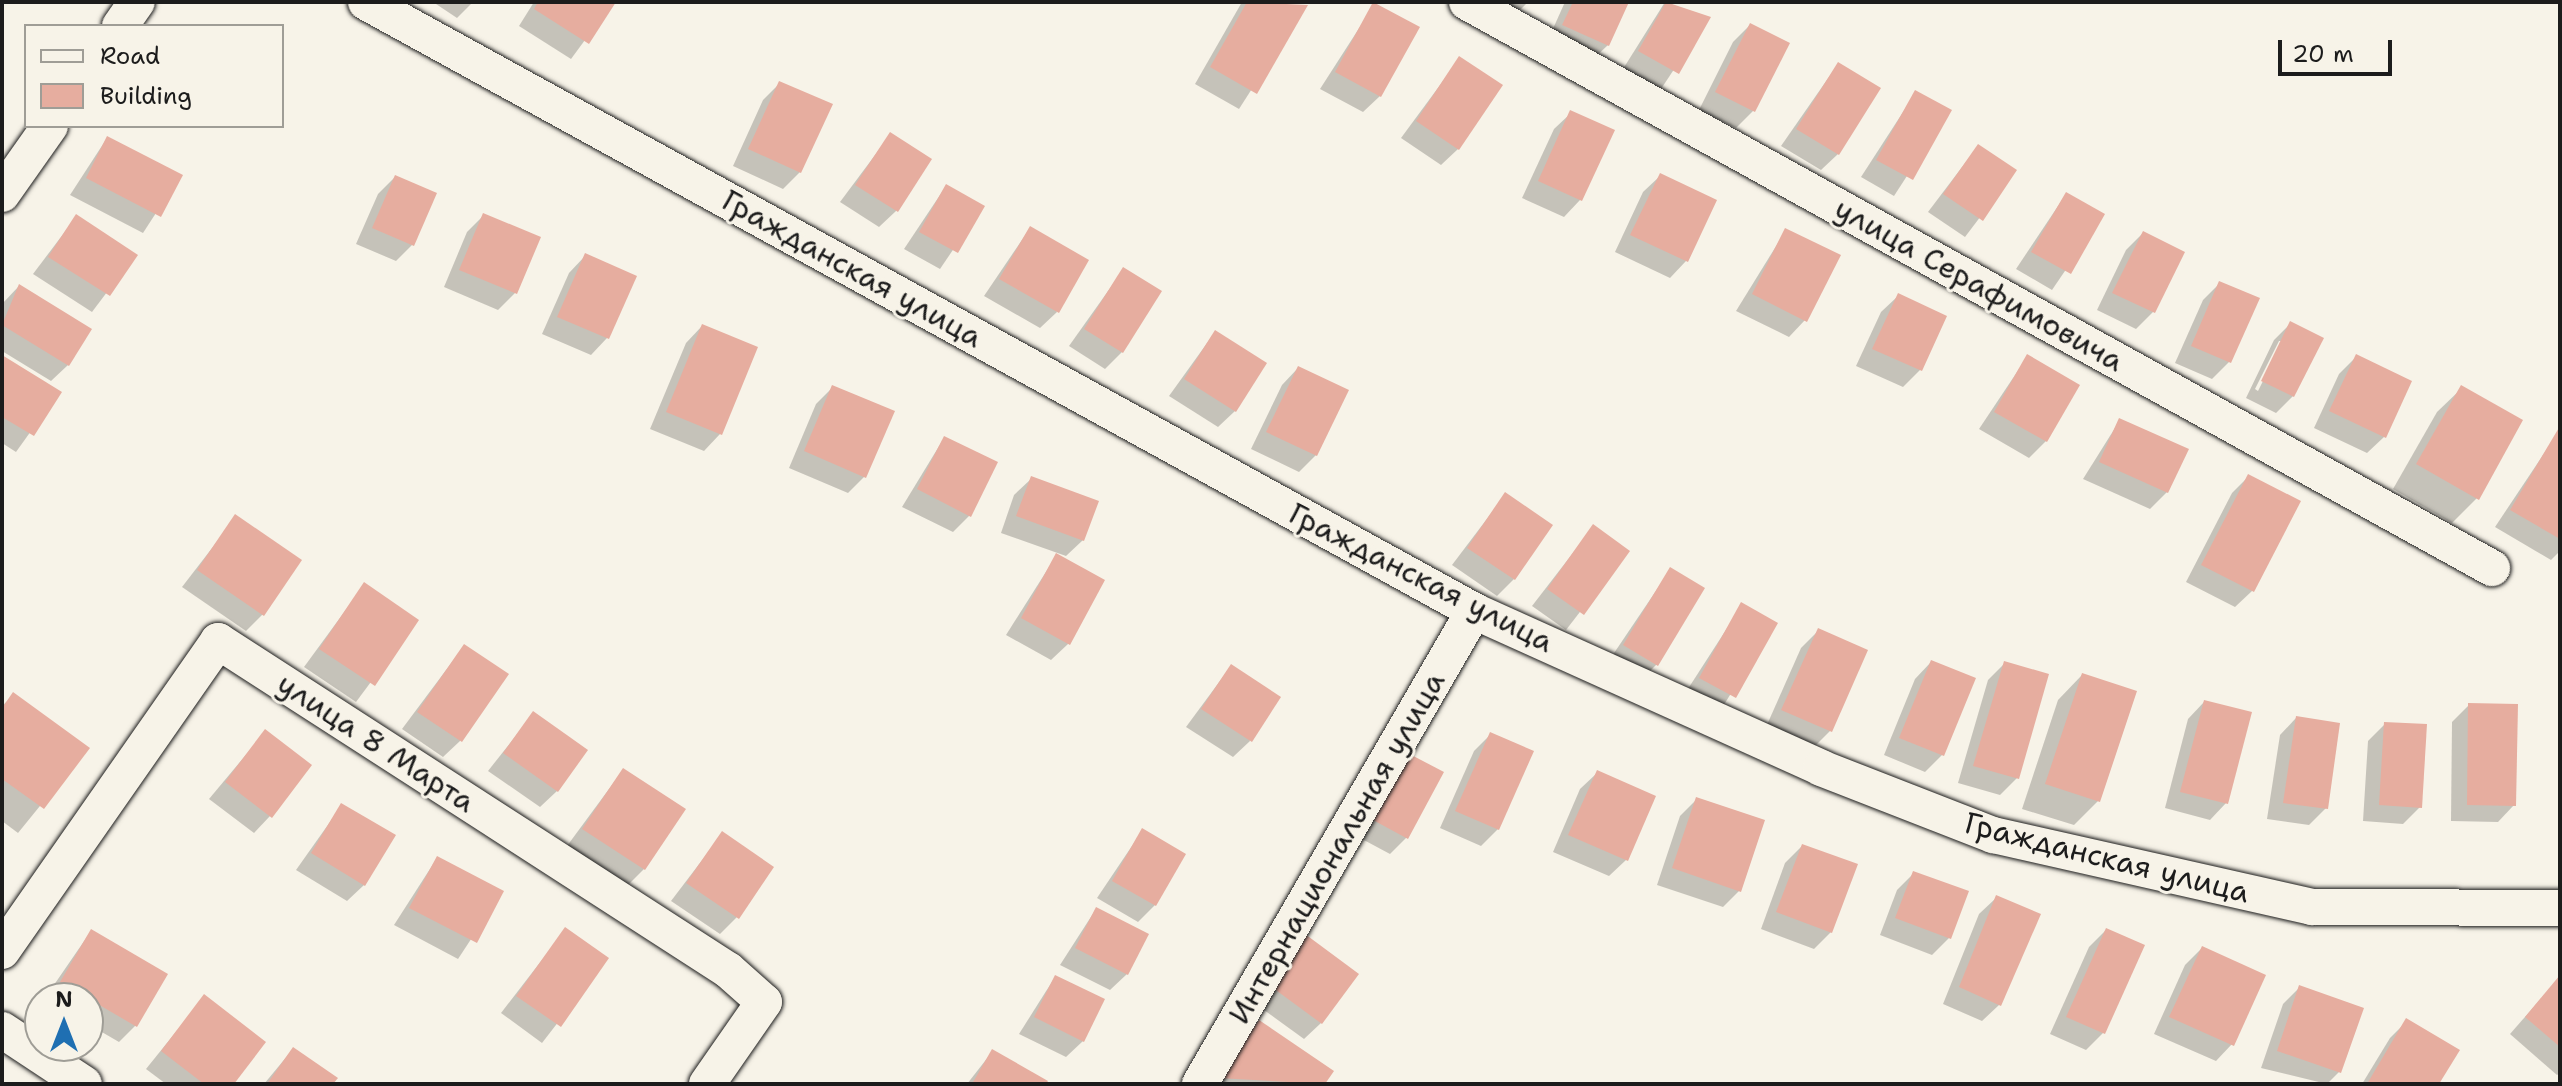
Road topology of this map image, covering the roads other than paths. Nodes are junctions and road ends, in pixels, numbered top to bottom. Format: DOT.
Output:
graph roads {
  1 [pos="366,2"];
  2 [pos="1467,2"];
  3 [pos="49,128"];
  4 [pos="2,194"];
  5 [pos="2492,568"];
  6 [pos="1474,611"];
  7 [pos="2560,908"];
  8 [pos="2,951"];
  9 [pos="2,1030"];
  10 [pos="84,1084"];
  11 [pos="707,1084"];
  12 [pos="1200,1084"];
  1 -- 6 [label="street, Гражданская улица"];
  2 -- 5 [label="street, улица Серафимовича"];
  3 -- 4 [label="street"];
  6 -- 7 [label="street, Гражданская улица"];
  6 -- 12 [label="street, Интернациональная улица"];
  8 -- 11 [label="street, улица 8 Марта"];
  9 -- 10 [label="street"];
}
